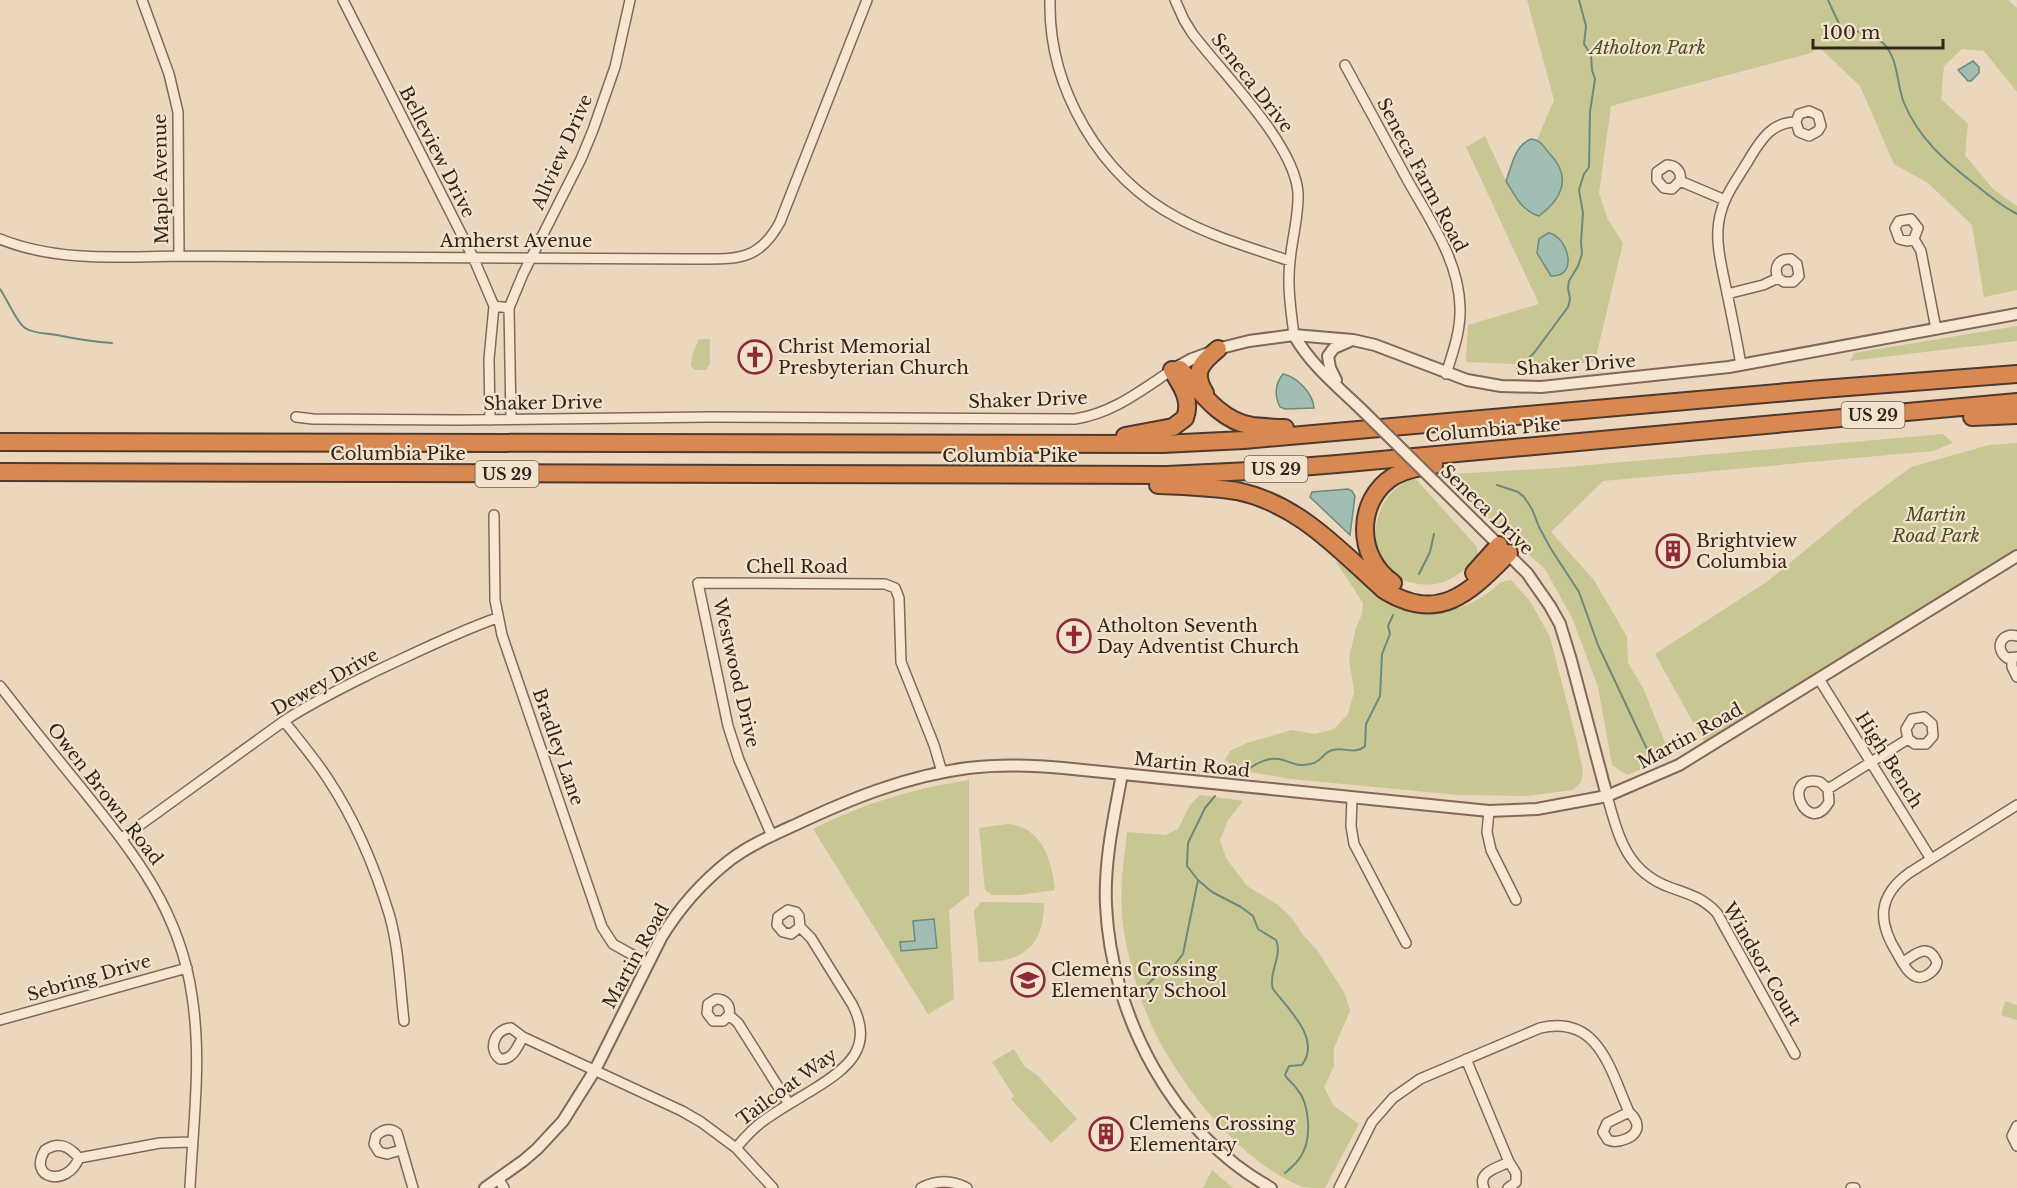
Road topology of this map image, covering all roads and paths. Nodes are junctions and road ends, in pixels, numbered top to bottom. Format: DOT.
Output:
graph roads {
  1 [pos="142,0"];
  2 [pos="343,0"];
  3 [pos="630,0"];
  4 [pos="867,0"];
  5 [pos="1050,0"];
  6 [pos="1175,0"];
  7 [pos="1345,65"];
  8 [pos="1796,122"];
  9 [pos="1680,181"];
  10 [pos="1725,200"];
  11 [pos="1914,238"];
  12 [pos="0,239"];
  13 [pos="179,256"];
  14 [pos="473,257"];
  15 [pos="531,257"];
  16 [pos="1290,261"];
  17 [pos="1778,278"];
  18 [pos="1727,294"];
  19 [pos="494,306"];
  20 [pos="509,308"];
  21 [pos="2017,314"];
  22 [pos="1936,329"];
  23 [pos="1294,335"];
  24 [pos="1353,340"];
  25 [pos="1218,349"];
  26 [pos="1741,365"];
  27 [pos="2017,365"];
  28 [pos="1175,368"];
  29 [pos="1446,374"];
  30 [pos="2017,374"];
  31 [pos="1340,388"];
  32 [pos="1822,389"];
  33 [pos="1209,402"];
  34 [pos="2017,402"];
  35 [pos="2017,416"];
  36 [pos="296,417"];
  37 [pos="511,419"];
  38 [pos="489,420"];
  39 [pos="1728,428"];
  40 [pos="1334,432"];
  41 [pos="0,435"];
  42 [pos="138,441"];
  43 [pos="0,442"];
  44 [pos="1059,445"];
  45 [pos="1537,446"];
  46 [pos="0,472"];
  47 [pos="1014,475"];
  48 [pos="494,515"];
  49 [pos="1504,549"];
  50 [pos="2017,556"];
  51 [pos="698,583"];
  52 [pos="498,618"];
  53 [pos="2017,636"];
  54 [pos="2014,658"];
  55 [pos="2017,677"];
  56 [pos="1819,679"];
  57 [pos="0,686"];
  58 [pos="284,721"];
  59 [pos="1908,739"];
  60 [pos="1871,762"];
  61 [pos="942,772"];
  62 [pos="1122,774"];
  63 [pos="1828,789"];
  64 [pos="1607,796"];
  65 [pos="1352,798"];
  66 [pos="2017,805"];
  67 [pos="1490,811"];
  68 [pos="772,836"];
  69 [pos="122,838"];
  70 [pos="1931,859"];
  71 [pos="1516,900"];
  72 [pos="800,927"];
  73 [pos="1406,943"];
  74 [pos="1903,962"];
  75 [pos="647,963"];
  76 [pos="187,968"];
  77 [pos="729,1015"];
  78 [pos="0,1020"];
  79 [pos="404,1021"];
  80 [pos="523,1037"];
  81 [pos="1795,1054"];
  82 [pos="1466,1059"];
  83 [pos="596,1070"];
  84 [pos="789,1104"];
  85 [pos="1629,1112"];
  86 [pos="2017,1126"];
  87 [pos="192,1142"];
  88 [pos="2017,1146"];
  89 [pos="736,1148"];
  90 [pos="401,1150"];
  91 [pos="79,1158"];
  92 [pos="1509,1162"];
  93 [pos="501,1184"];
  94 [pos="190,1188"];
  95 [pos="412,1188"];
  96 [pos="485,1188"];
  97 [pos="773,1188"];
  98 [pos="921,1188"];
  99 [pos="967,1188"];
  100 [pos="1271,1188"];
  101 [pos="1339,1188"];
  102 [pos="1484,1188"];
  103 [pos="1508,1188"];
  1 -- 13 [label="street, Maple Avenue"];
  2 -- 14 [label="street, Belleview Drive"];
  3 -- 15 [label="street, Allview Drive"];
  4 -- 15 [label="street, Amherst Avenue"];
  5 -- 16 [label="street"];
  6 -- 16 [label="street, Seneca Drive"];
  7 -- 29 [label="street, Seneca Farm Road"];
  8 -- 10 [label="street"];
  9 -- 10 [label="street"];
  10 -- 18 [label="street"];
  11 -- 22 [label="street"];
  12 -- 13 [label="street, Amherst Avenue"];
  13 -- 14 [label="street, Amherst Avenue"];
  14 -- 15 [label="street, Amherst Avenue"];
  14 -- 19 [label="street, Belleview Drive"];
  15 -- 20 [label="street, Allview Drive"];
  16 -- 23 [label="street, Seneca Drive"];
  17 -- 18 [label="street"];
  18 -- 26 [label="street"];
  19 -- 20 [label="street"];
  19 -- 38 [label="street"];
  20 -- 37 [label="street, Allview Drive"];
  21 -- 22 [label="street, Shaker Drive"];
  22 -- 26 [label="street, Shaker Drive"];
  23 -- 24 [label="street, Shaker Drive"];
  23 -- 25 [label="street, Shaker Drive"];
  23 -- 31 [label="street, Seneca Drive"];
  24 -- 29 [label="street, Shaker Drive"];
  24 -- 31 [label="street"];
  25 -- 28 [label="street, Shaker Drive"];
  25 -- 33 [label="highway"];
  26 -- 29 [label="street, Shaker Drive"];
  27 -- 32 [label="highway"];
  28 -- 33 [label="highway"];
  28 -- 37 [label="street, Shaker Drive"];
  28 -- 44 [label="highway"];
  30 -- 32 [label="highway, Columbia Pike / US 29"];
  31 -- 49 [label="street, Seneca Drive, bridge"];
  32 -- 40 [label="highway, Columbia Pike / US 29"];
  33 -- 40 [label="highway"];
  34 -- 39 [label="highway, Columbia Pike / US 29"];
  35 -- 39 [label="highway"];
  36 -- 38 [label="street, Shaker Drive"];
  37 -- 38 [label="street, Shaker Drive"];
  39 -- 45 [label="highway, Columbia Pike / US 29"];
  40 -- 44 [label="highway, Columbia Pike / US 29"];
  41 -- 42 [label="highway"];
  42 -- 43 [label="highway, Columbia Pike / US 29"];
  42 -- 44 [label="highway, Columbia Pike / US 29"];
  45 -- 47 [label="highway, Columbia Pike / US 29"];
  45 -- 49 [label="highway"];
  46 -- 47 [label="highway, Columbia Pike / US 29"];
  47 -- 49 [label="highway"];
  48 -- 52 [label="street, Bradley Lane"];
  49 -- 64 [label="street, Seneca Drive"];
  50 -- 56 [label="street, Martin Road"];
  51 -- 61 [label="street, Chell Road"];
  51 -- 68 [label="street, Westwood Drive"];
  52 -- 58 [label="street, Dewey Drive"];
  52 -- 75 [label="street, Bradley Lane"];
  53 -- 54 [label="street"];
  54 -- 55 [label="street"];
  56 -- 60 [label="street, High Bench"];
  56 -- 64 [label="street, Martin Road"];
  57 -- 69 [label="street, Owen Brown Road"];
  58 -- 69 [label="street, Dewey Drive"];
  58 -- 79 [label="street"];
  59 -- 60 [label="street"];
  60 -- 63 [label="street"];
  60 -- 70 [label="street, High Bench"];
  61 -- 62 [label="street, Martin Road"];
  61 -- 68 [label="street, Martin Road"];
  62 -- 65 [label="street, Martin Road"];
  62 -- 100 [label="street"];
  64 -- 67 [label="street, Martin Road"];
  64 -- 81 [label="street, Windsor Court"];
  65 -- 67 [label="street, Martin Road"];
  65 -- 73 [label="street"];
  66 -- 70 [label="street"];
  67 -- 71 [label="street"];
  68 -- 75 [label="street, Martin Road"];
  69 -- 76 [label="street, Owen Brown Road"];
  70 -- 74 [label="street"];
  72 -- 84 [label="street, Tailcoat Way"];
  75 -- 83 [label="street, Martin Road"];
  76 -- 78 [label="street, Sebring Drive"];
  76 -- 87 [label="street, Owen Brown Road"];
  77 -- 84 [label="street"];
  80 -- 83 [label="street"];
  82 -- 85 [label="street"];
  82 -- 92 [label="street"];
  82 -- 101 [label="street"];
  83 -- 89 [label="street"];
  83 -- 93 [label="street, Martin Road"];
  84 -- 89 [label="street, Tailcoat Way"];
  86 -- 88 [label="street"];
  87 -- 91 [label="street"];
  87 -- 94 [label="street, Owen Brown Road"];
  89 -- 97 [label="street"];
  90 -- 95 [label="street"];
  91 -- 91 [label="street"];
  92 -- 102 [label="street"];
  92 -- 103 [label="street"];
  93 -- 96 [label="street, Martin Road"];
  98 -- 99 [label="street"];
}
